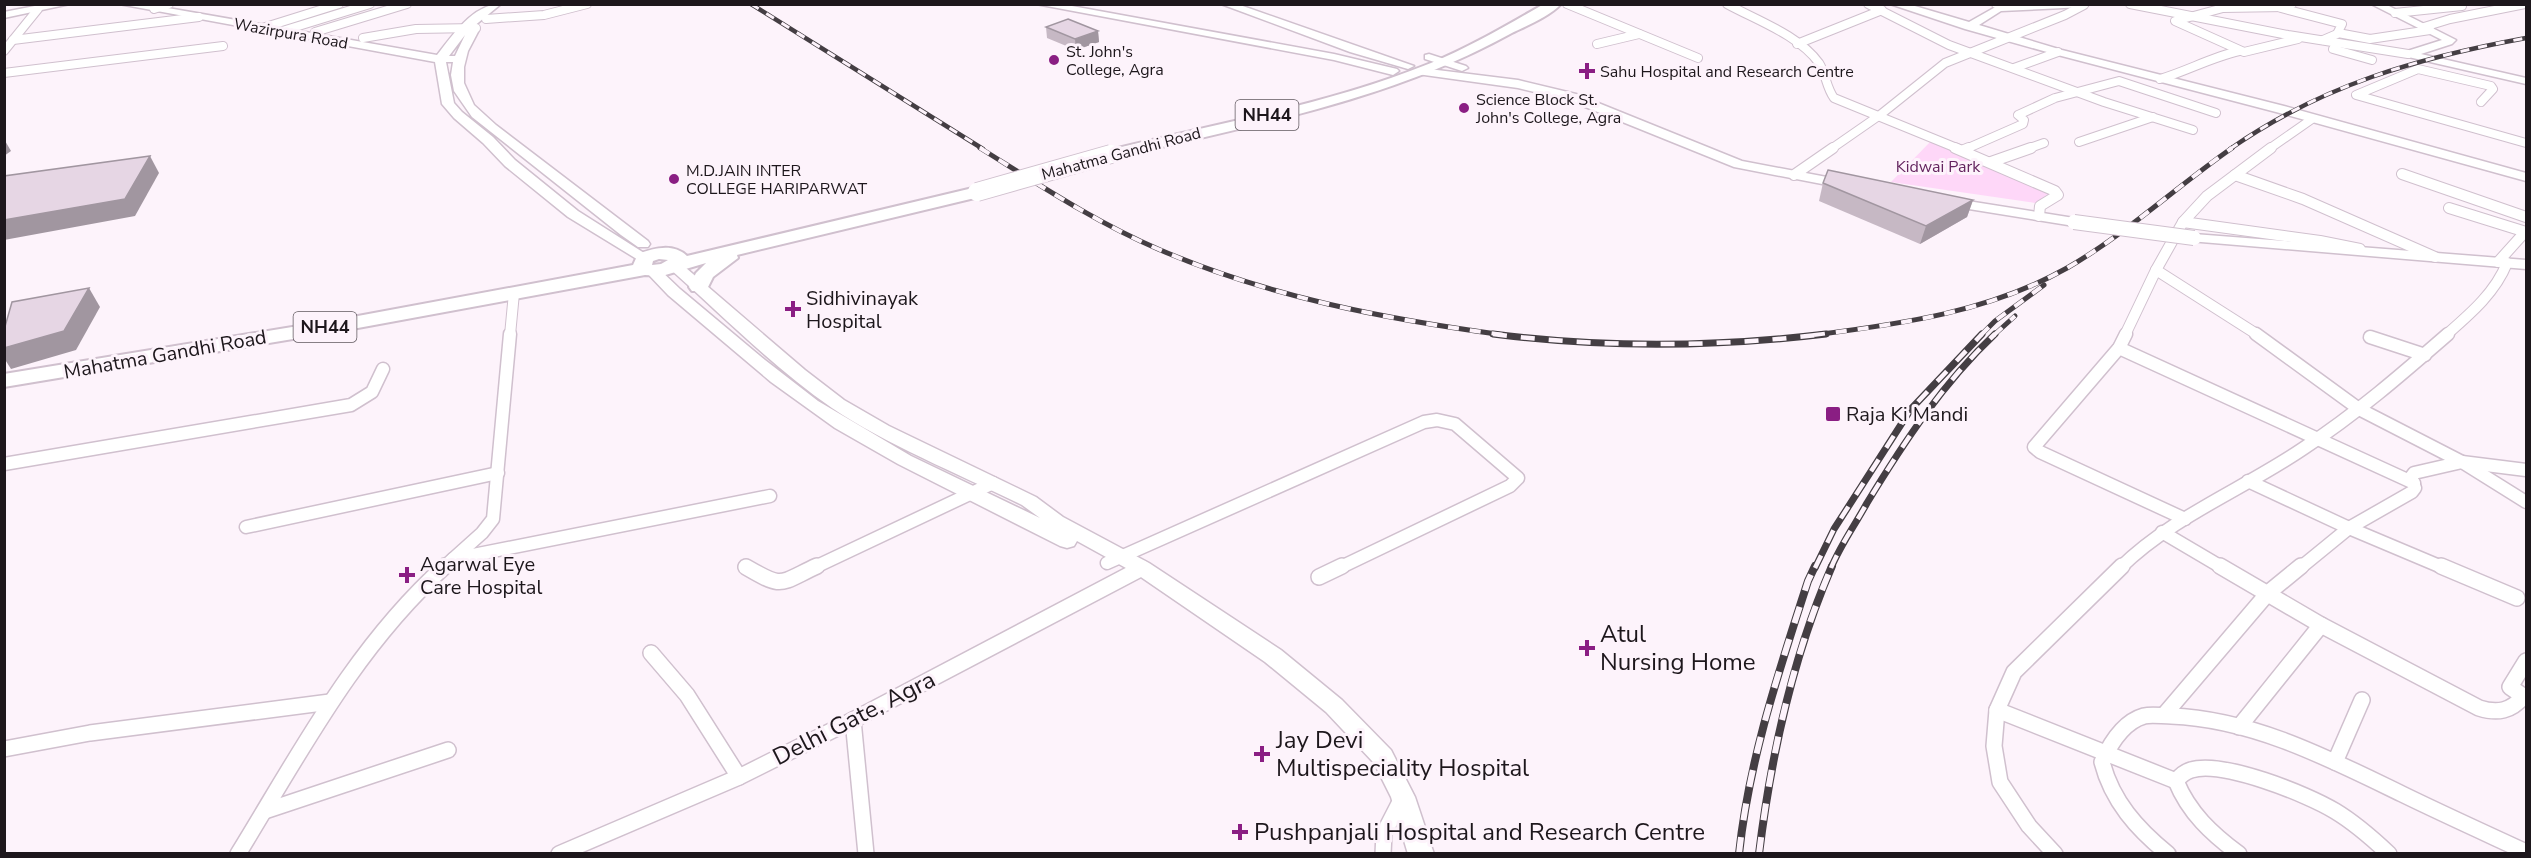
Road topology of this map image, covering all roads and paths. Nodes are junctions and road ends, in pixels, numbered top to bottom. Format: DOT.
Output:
graph roads {
  1 [pos="65,4"];
  2 [pos="124,4"];
  3 [pos="339,4"];
  4 [pos="370,4"];
  5 [pos="407,4"];
  6 [pos="496,4"];
  7 [pos="506,4"];
  8 [pos="587,4"];
  9 [pos="1041,4"];
  10 [pos="1226,4"];
  11 [pos="1539,4"];
  12 [pos="1555,4"];
  13 [pos="1567,4"];
  14 [pos="1727,4"];
  15 [pos="1868,4"];
  16 [pos="1894,4"];
  17 [pos="2130,4"];
  18 [pos="2292,4"];
  19 [pos="2376,4"];
  20 [pos="2525,4"];
  21 [pos="2085,5"];
  22 [pos="162,6"];
  23 [pos="1998,6"];
  24 [pos="2462,6"];
  25 [pos="43,7"];
  26 [pos="1914,7"];
  27 [pos="2279,7"];
  28 [pos="1882,10"];
  29 [pos="2395,13"];
  30 [pos="4,14"];
  31 [pos="2191,15"];
  32 [pos="199,17"];
  33 [pos="486,19"];
  34 [pos="293,27"];
  35 [pos="1969,27"];
  36 [pos="275,28"];
  37 [pos="470,28"];
  38 [pos="2427,28"];
  39 [pos="315,32"];
  40 [pos="2338,33"];
  41 [pos="1639,34"];
  42 [pos="2288,35"];
  43 [pos="363,38"];
  44 [pos="2008,38"];
  45 [pos="2299,39"];
  46 [pos="13,40"];
  47 [pos="2322,40"];
  48 [pos="1597,44"];
  49 [pos="1797,44"];
  50 [pos="223,46"];
  51 [pos="4,51"];
  52 [pos="2239,51"];
  53 [pos="2058,52"];
  54 [pos="1969,53"];
  55 [pos="2408,54"];
  56 [pos="443,55"];
  57 [pos="460,55"];
  58 [pos="1370,55"];
  59 [pos="1698,58"];
  60 [pos="1437,60"];
  61 [pos="2372,60"];
  62 [pos="1359,63"];
  63 [pos="2014,68"];
  64 [pos="2478,69"];
  65 [pos="1407,70"];
  66 [pos="4,73"];
  67 [pos="2465,78"];
  68 [pos="2160,79"];
  69 [pos="2526,81"];
  70 [pos="1518,84"];
  71 [pos="2080,92"];
  72 [pos="2481,102"];
  73 [pos="2216,113"];
  74 [pos="1880,115"];
  75 [pos="2153,117"];
  76 [pos="2312,119"];
  77 [pos="2193,129"];
  78 [pos="2079,142"];
  79 [pos="2044,143"];
  80 [pos="2526,143"];
  81 [pos="1964,150"];
  82 [pos="1106,151"];
  83 [pos="1991,162"];
  84 [pos="2402,174"];
  85 [pos="1794,175"];
  86 [pos="2235,175"];
  87 [pos="2526,177"];
  88 [pos="1858,187"];
  89 [pos="973,189"];
  90 [pos="1937,200"];
  91 [pos="2449,208"];
  92 [pos="2039,216"];
  93 [pos="2526,217"];
  94 [pos="2183,222"];
  95 [pos="2526,232"];
  96 [pos="753,248"];
  97 [pos="2382,254"];
  98 [pos="2435,258"];
  99 [pos="676,260"];
  100 [pos="649,263"];
  101 [pos="2502,263"];
  102 [pos="2526,265"];
  103 [pos="2156,270"];
  104 [pos="699,288"];
  105 [pos="514,293"];
  106 [pos="2370,337"];
  107 [pos="2119,348"];
  108 [pos="2425,355"];
  109 [pos="383,369"];
  110 [pos="780,369"];
  111 [pos="4,370"];
  112 [pos="4,381"];
  113 [pos="2359,409"];
  114 [pos="2318,440"];
  115 [pos="924,458"];
  116 [pos="2462,462"];
  117 [pos="4,464"];
  118 [pos="2526,470"];
  119 [pos="498,473"];
  120 [pos="2248,481"];
  121 [pos="993,483"];
  122 [pos="2414,483"];
  123 [pos="976,493"];
  124 [pos="770,496"];
  125 [pos="2526,502"];
  126 [pos="2185,519"];
  127 [pos="246,527"];
  128 [pos="2349,528"];
  129 [pos="2162,532"];
  130 [pos="452,559"];
  131 [pos="1113,559"];
  132 [pos="746,567"];
  133 [pos="1143,574"];
  134 [pos="1319,577"];
  135 [pos="2268,593"];
  136 [pos="2517,598"];
  137 [pos="2322,625"];
  138 [pos="651,653"];
  139 [pos="2526,661"];
  140 [pos="2525,697"];
  141 [pos="2362,700"];
  142 [pos="330,702"];
  143 [pos="1997,710"];
  144 [pos="2164,715"];
  145 [pos="853,720"];
  146 [pos="2240,727"];
  147 [pos="4,749"];
  148 [pos="448,750"];
  149 [pos="2106,753"];
  150 [pos="2335,762"];
  151 [pos="739,777"];
  152 [pos="2176,781"];
  153 [pos="1403,797"];
  154 [pos="265,811"];
  155 [pos="2526,852"];
  156 [pos="238,854"];
  157 [pos="559,854"];
  158 [pos="866,854"];
  159 [pos="1383,854"];
  160 [pos="1421,854"];
  161 [pos="2055,854"];
  162 [pos="2168,854"];
  163 [pos="2239,854"];
  164 [pos="2389,854"];
  1 -- 25 [label="main road"];
  2 -- 22 [label="main road, Wazirpura Road"];
  3 -- 36 [label="street"];
  4 -- 34 [label="street"];
  5 -- 39 [label="street"];
  6 -- 37 [label="main road"];
  7 -- 33 [label="main road"];
  8 -- 33 [label="street"];
  9 -- 62 [label="main road"];
  10 -- 58 [label="main road"];
  11 -- 60 [label="highway, Mahatma Gandhi Road / NH44"];
  12 -- 60 [label="highway, Mahatma Gandhi Road / NH44"];
  13 -- 41 [label="street"];
  14 -- 49 [label="street"];
  15 -- 28 [label="street"];
  16 -- 26 [label="main road"];
  17 -- 31 [label="street"];
  18 -- 27 [label="street"];
  19 -- 29 [label="main road"];
  20 -- 38 [label="street"];
  21 -- 23 [label="main road"];
  21 -- 44 [label="street"];
  22 -- 32 [label="main road, Wazirpura Road"];
  22 -- 36 [label="main road, Wazirpura Road"];
  23 -- 35 [label="main road"];
  24 -- 29 [label="street"];
  25 -- 30 [label="main road"];
  25 -- 46 [label="street"];
  26 -- 35 [label="main road"];
  27 -- 31 [label="street"];
  27 -- 40 [label="street"];
  28 -- 49 [label="street"];
  28 -- 54 [label="street"];
  29 -- 38 [label="main road"];
  31 -- 42 [label="street"];
  31 -- 52 [label="street"];
  32 -- 36 [label="main road, Wazirpura Road"];
  32 -- 46 [label="street"];
  33 -- 37 [label="main road"];
  34 -- 36 [label="main road, Wazirpura Road"];
  34 -- 39 [label="main road, Wazirpura Road"];
  35 -- 44 [label="main road"];
  36 -- 56 [label="main road, Wazirpura Road"];
  37 -- 43 [label="street"];
  37 -- 56 [label="main road"];
  37 -- 57 [label="main road"];
  38 -- 40 [label="street"];
  38 -- 55 [label="main road"];
  39 -- 43 [label="main road, Wazirpura Road"];
  40 -- 47 [label="street"];
  41 -- 48 [label="street"];
  41 -- 59 [label="street"];
  42 -- 45 [label="street"];
  42 -- 47 [label="street"];
  43 -- 56 [label="main road, Wazirpura Road"];
  44 -- 53 [label="main road"];
  44 -- 54 [label="street"];
  45 -- 52 [label="street"];
  45 -- 61 [label="street"];
  46 -- 51 [label="street"];
  47 -- 55 [label="street"];
  49 -- 74 [label="street"];
  50 -- 66 [label="street"];
  52 -- 68 [label="street"];
  53 -- 63 [label="street"];
  53 -- 68 [label="main road"];
  54 -- 63 [label="street"];
  54 -- 74 [label="street"];
  55 -- 64 [label="main road"];
  56 -- 57 [label="main road, Wazirpura Road"];
  56 -- 100 [label="main road"];
  57 -- 100 [label="main road"];
  58 -- 62 [label="main road"];
  58 -- 65 [label="main road"];
  60 -- 65 [label="highway, Mahatma Gandhi Road / NH44"];
  60 -- 70 [label="main road"];
  62 -- 65 [label="main road"];
  63 -- 71 [label="street"];
  64 -- 67 [label="street"];
  64 -- 69 [label="main road"];
  65 -- 70 [label="main road"];
  65 -- 82 [label="highway, Mahatma Gandhi Road / NH44"];
  65 -- 82 [label="highway, Mahatma Gandhi Road / NH44"];
  67 -- 72 [label="street"];
  67 -- 80 [label="street"];
  68 -- 76 [label="main road"];
  70 -- 85 [label="main road"];
  71 -- 73 [label="street"];
  71 -- 75 [label="street"];
  71 -- 81 [label="street"];
  74 -- 81 [label="street"];
  74 -- 85 [label="street"];
  75 -- 77 [label="street"];
  75 -- 78 [label="street"];
  76 -- 86 [label="street"];
  76 -- 87 [label="main road"];
  79 -- 83 [label="street"];
  81 -- 83 [label="street"];
  82 -- 89 [label="highway, Mahatma Gandhi Road / NH44, bridge"];
  83 -- 92 [label="street"];
  84 -- 93 [label="street"];
  85 -- 88 [label="main road"];
  86 -- 94 [label="street"];
  86 -- 98 [label="street"];
  89 -- 96 [label="highway, Mahatma Gandhi Road / NH44"];
  89 -- 99 [label="highway, Mahatma Gandhi Road / NH44"];
  90 -- 92 [label="main road"];
  91 -- 95 [label="street"];
  92 -- 97 [label="main road, bridge"];
  94 -- 97 [label="street"];
  94 -- 103 [label="street"];
  95 -- 101 [label="street"];
  96 -- 99 [label="highway, Mahatma Gandhi Road / NH44"];
  96 -- 104 [label="highway"];
  97 -- 98 [label="main road"];
  98 -- 101 [label="main road"];
  99 -- 100 [label="highway, NH44"];
  99 -- 104 [label="main road"];
  100 -- 105 [label="highway, Mahatma Gandhi Road / NH44"];
  100 -- 110 [label="main road"];
  100 -- 111 [label="highway, Mahatma Gandhi Road / NH44"];
  101 -- 102 [label="main road"];
  101 -- 108 [label="street"];
  103 -- 107 [label="street"];
  103 -- 113 [label="street"];
  104 -- 110 [label="main road"];
  105 -- 112 [label="highway, Mahatma Gandhi Road / NH44"];
  105 -- 119 [label="street"];
  106 -- 108 [label="street"];
  107 -- 114 [label="street"];
  107 -- 126 [label="street"];
  108 -- 113 [label="street"];
  109 -- 117 [label="street"];
  110 -- 115 [label="main road"];
  113 -- 114 [label="street"];
  113 -- 116 [label="street"];
  114 -- 120 [label="street"];
  114 -- 122 [label="street"];
  115 -- 121 [label="main road"];
  115 -- 123 [label="main road"];
  116 -- 118 [label="street"];
  116 -- 122 [label="street"];
  116 -- 125 [label="street"];
  119 -- 127 [label="street"];
  119 -- 130 [label="street"];
  120 -- 126 [label="street"];
  120 -- 128 [label="street"];
  121 -- 123 [label="street"];
  121 -- 131 [label="main road"];
  122 -- 128 [label="street"];
  123 -- 131 [label="main road"];
  123 -- 132 [label="street"];
  124 -- 130 [label="street"];
  126 -- 129 [label="street"];
  128 -- 135 [label="street"];
  128 -- 136 [label="street"];
  129 -- 135 [label="street"];
  129 -- 143 [label="street"];
  130 -- 142 [label="street"];
  131 -- 133 [label="main road"];
  131 -- 134 [label="street"];
  133 -- 145 [label="street, Delhi Gate, Agra"];
  133 -- 153 [label="main road"];
  135 -- 137 [label="street"];
  135 -- 144 [label="street"];
  137 -- 140 [label="street"];
  137 -- 146 [label="street"];
  138 -- 151 [label="street"];
  139 -- 140 [label="street"];
  141 -- 150 [label="street"];
  142 -- 147 [label="street"];
  142 -- 154 [label="street"];
  143 -- 149 [label="street"];
  143 -- 161 [label="street"];
  144 -- 146 [label="street"];
  144 -- 149 [label="street"];
  145 -- 151 [label="street, Delhi Gate, Agra"];
  145 -- 158 [label="street"];
  146 -- 150 [label="street"];
  148 -- 154 [label="street"];
  149 -- 152 [label="street"];
  149 -- 162 [label="street"];
  150 -- 155 [label="street"];
  151 -- 157 [label="street, Delhi Gate, Agra"];
  152 -- 163 [label="street"];
  152 -- 164 [label="street"];
  153 -- 159 [label="street"];
  153 -- 160 [label="main road"];
  154 -- 156 [label="street"];
}
